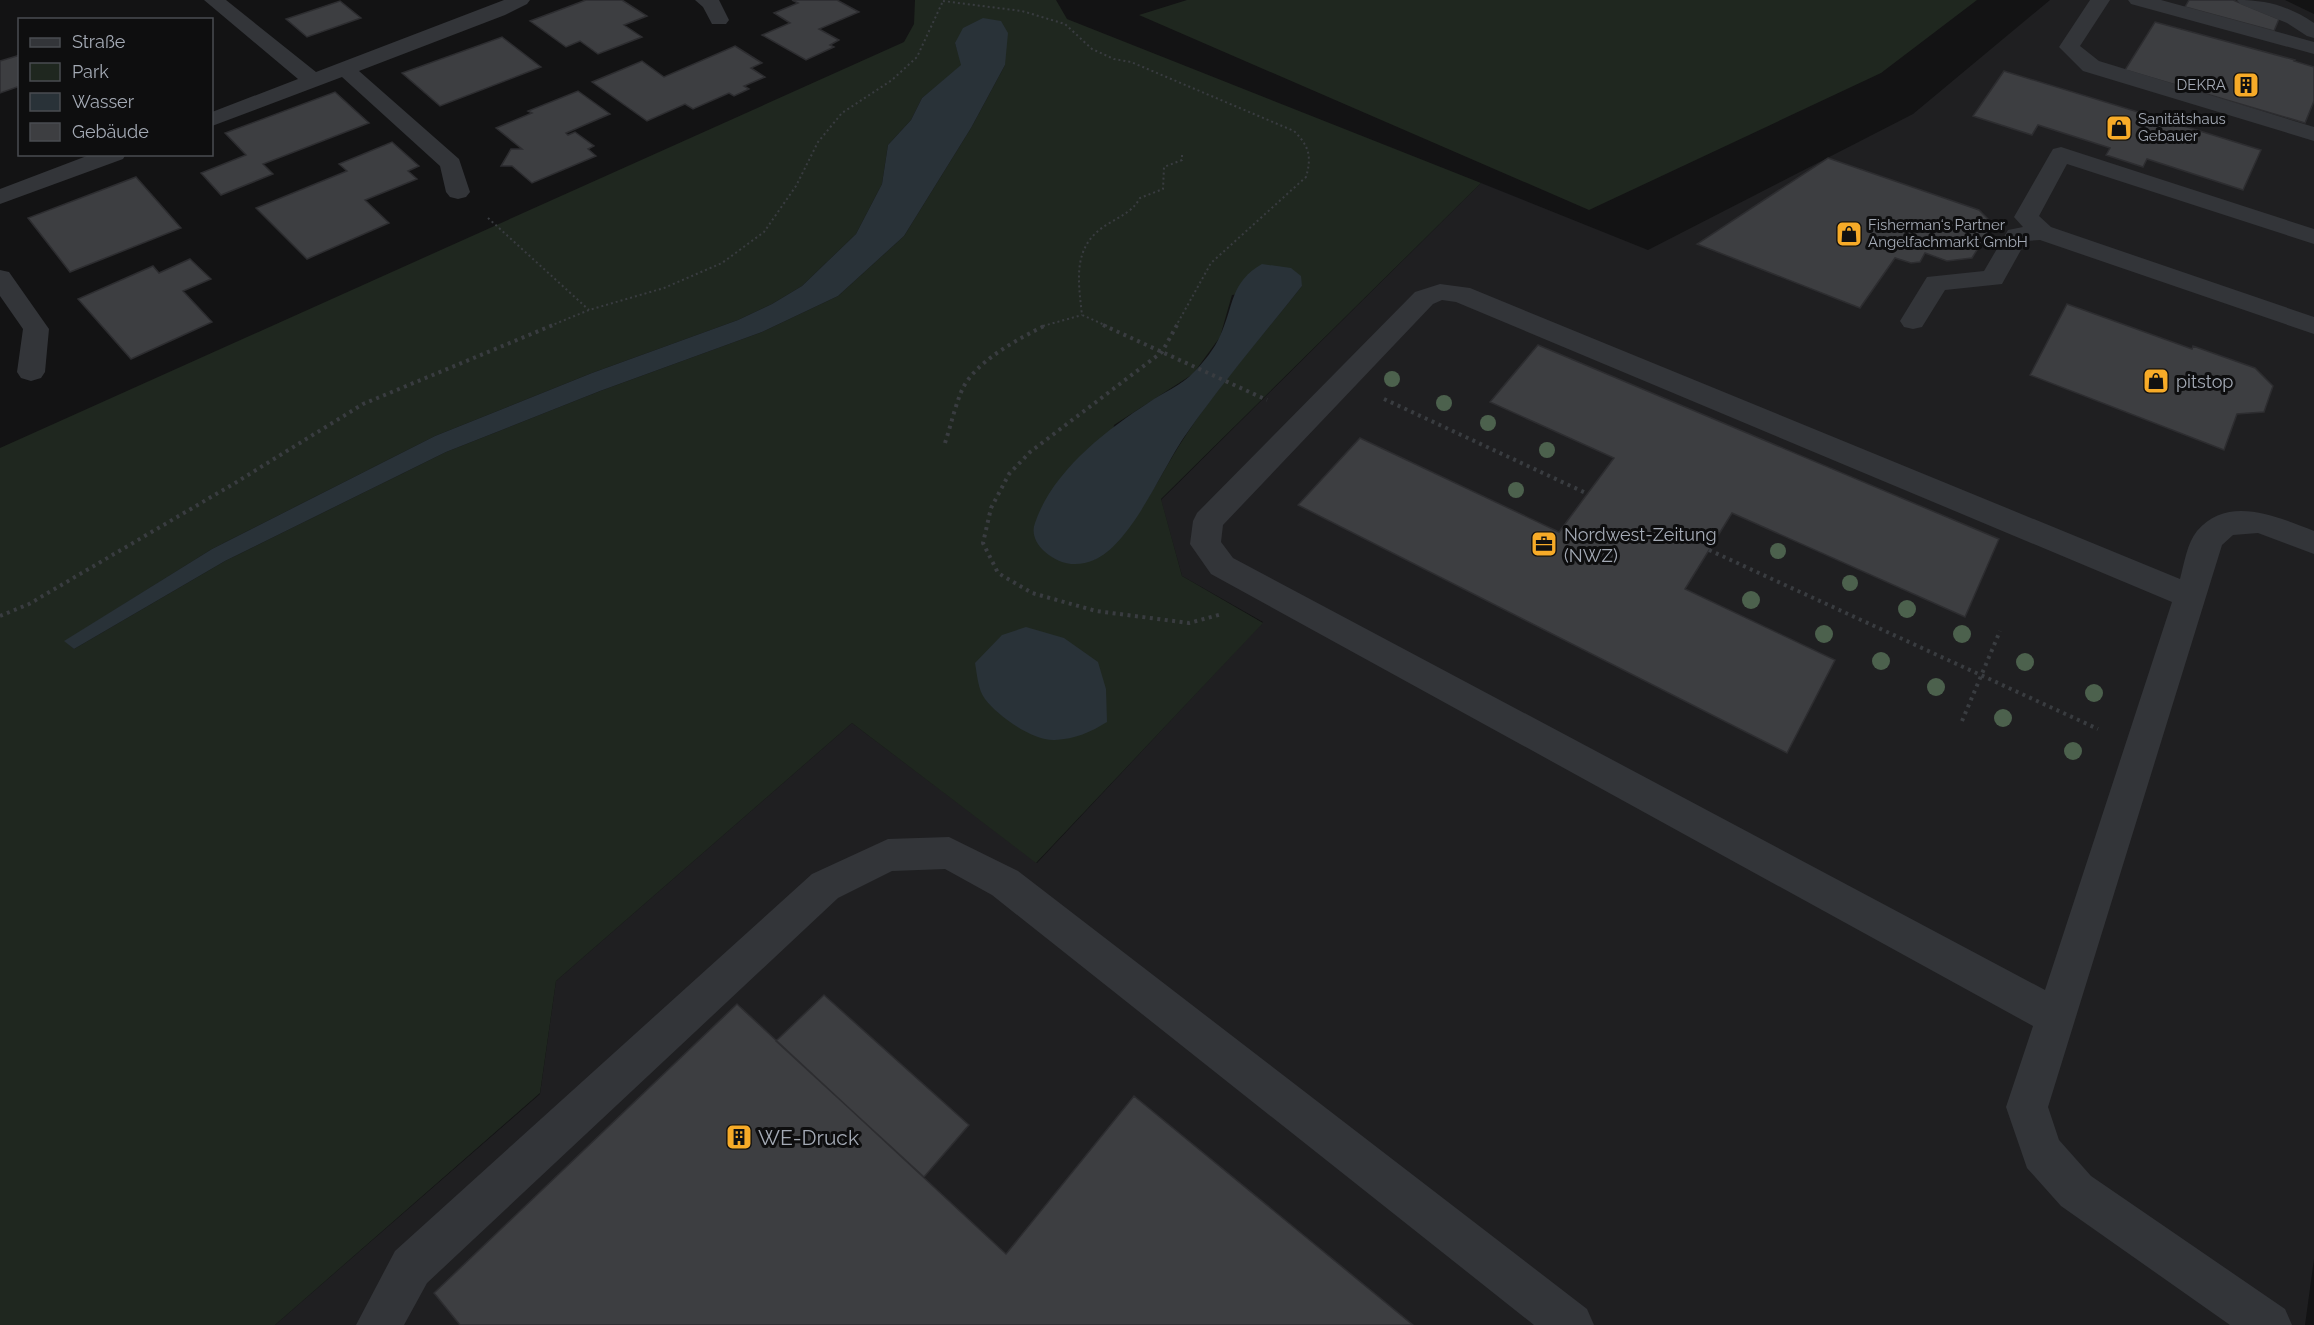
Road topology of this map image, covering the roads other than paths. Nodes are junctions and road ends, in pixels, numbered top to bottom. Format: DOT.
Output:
graph roads {
  1 [pos="214,0"];
  2 [pos="520,0"];
  3 [pos="705,0"];
  4 [pos="2100,0"];
  5 [pos="2138,0"];
  6 [pos="2247,0"];
  7 [pos="719,20"];
  8 [pos="2314,32"];
  9 [pos="2314,48"];
  10 [pos="345,69"];
  11 [pos="314,81"];
  12 [pos="213,118"];
  13 [pos="2314,134"];
  14 [pos="110,156"];
  15 [pos="458,192"];
  16 [pos="0,197"];
  17 [pos="2042,232"];
  18 [pos="2314,237"];
  19 [pos="0,278"];
  20 [pos="1913,321"];
  21 [pos="2314,326"];
  22 [pos="31,372"];
  23 [pos="2314,543"];
  24 [pos="2189,596"];
  25 [pos="2056,1017"];
  26 [pos="380,1325"];
  27 [pos="1570,1325"];
  28 [pos="2269,1325"];
  1 -- 11 [label="street"];
  2 -- 10 [label="street"];
  3 -- 7 [label="street"];
  4 -- 13 [label="street"];
  5 -- 9 [label="street"];
  6 -- 8 [label="street"];
  10 -- 11 [label="street"];
  10 -- 15 [label="street"];
  11 -- 12 [label="street"];
  14 -- 16 [label="street"];
  17 -- 18 [label="street"];
  17 -- 20 [label="street"];
  17 -- 21 [label="street"];
  19 -- 22 [label="street"];
  23 -- 24 [label="street"];
  24 -- 25 [label="street"];
  24 -- 25 [label="street"];
  25 -- 28 [label="street"];
  26 -- 27 [label="street"];
}
